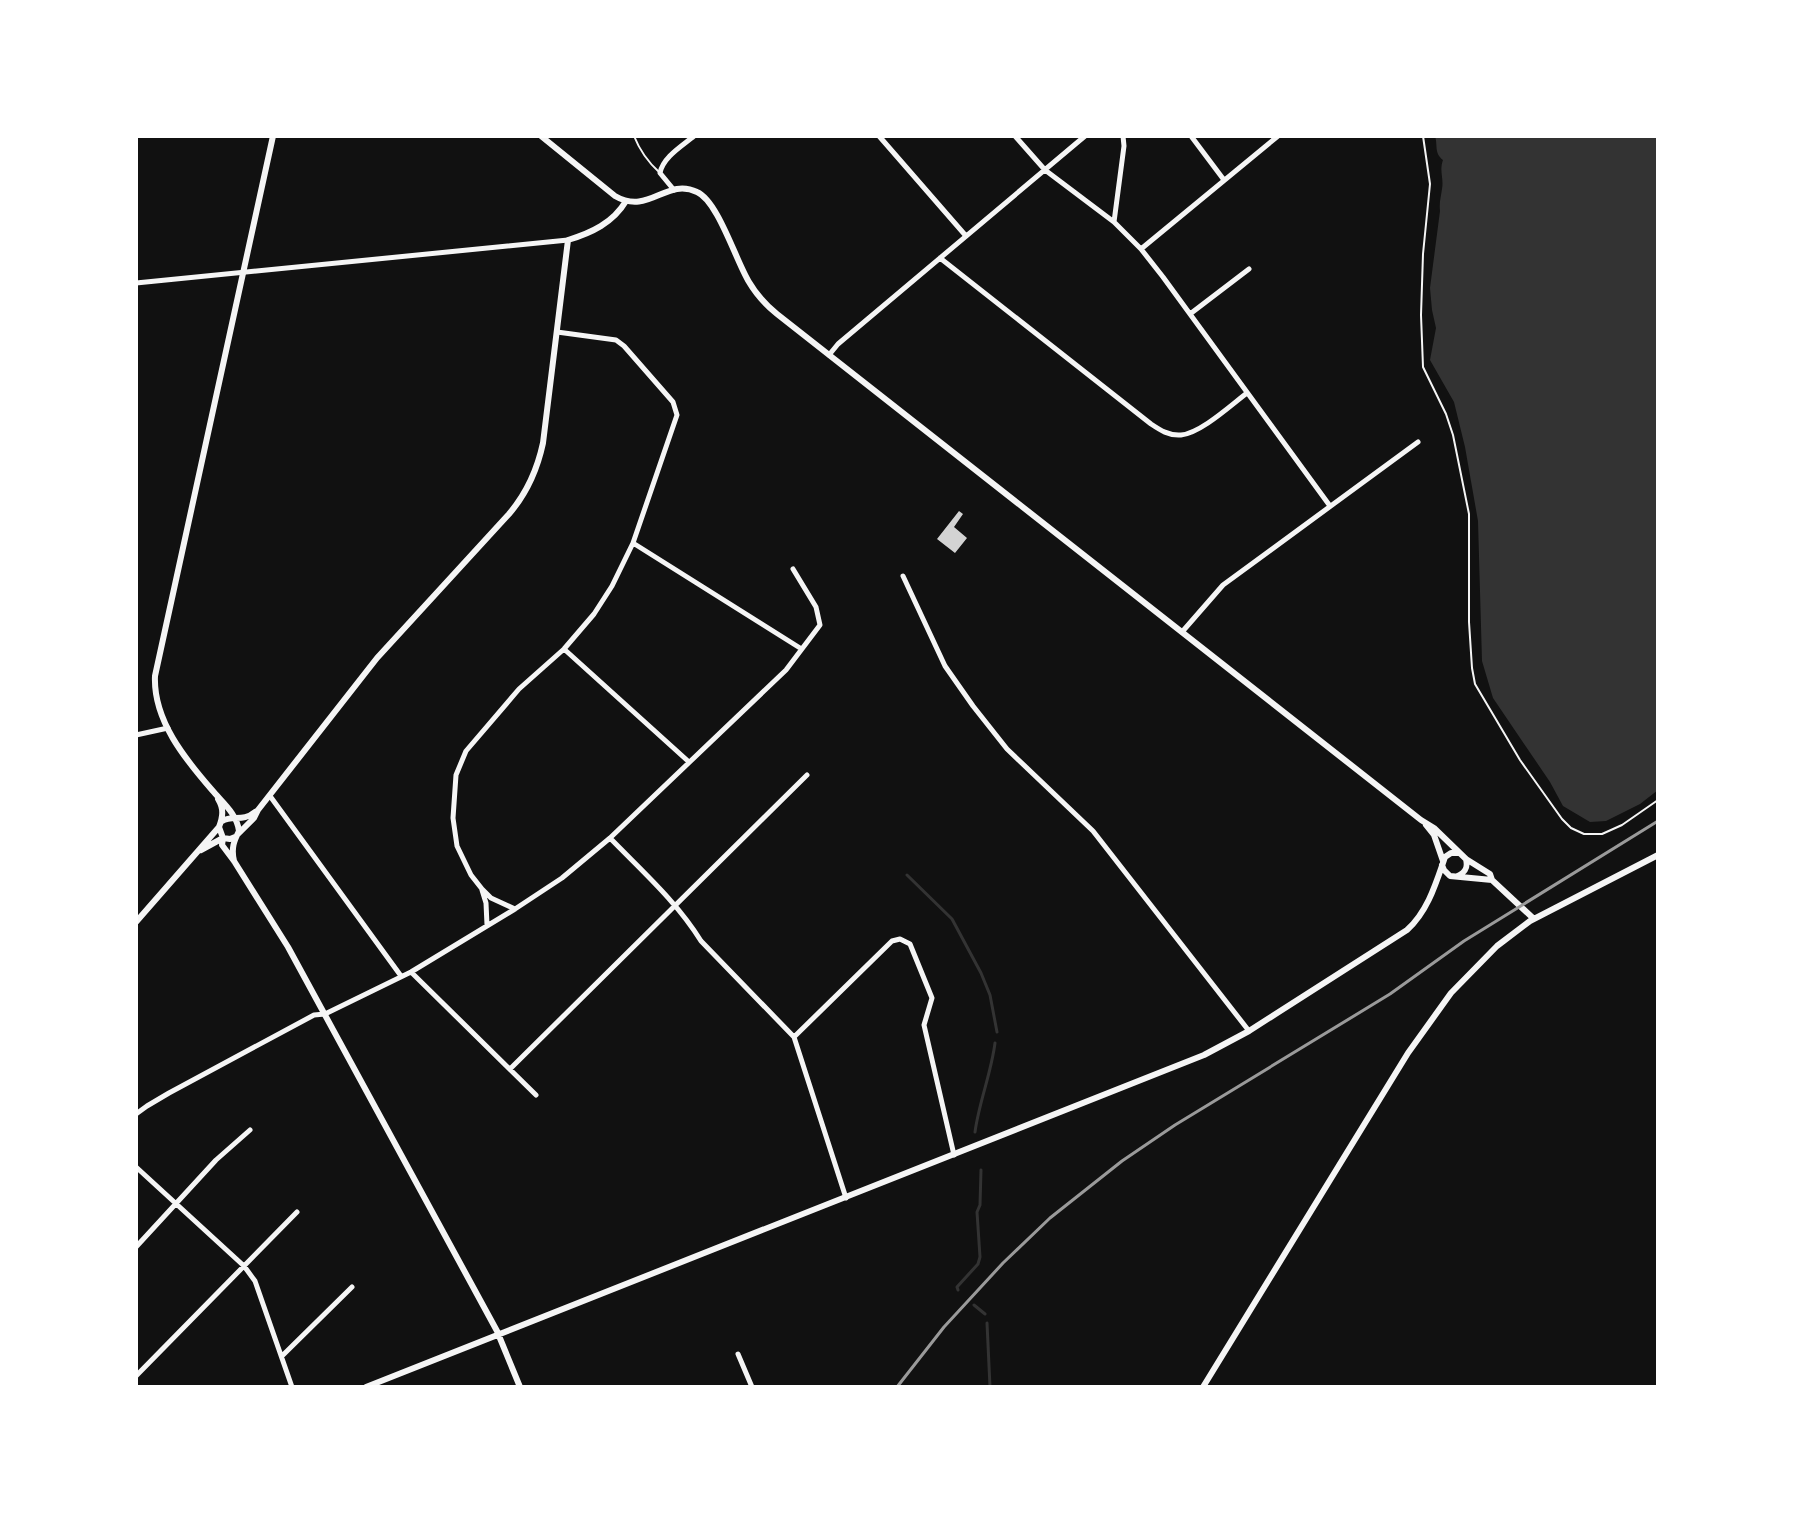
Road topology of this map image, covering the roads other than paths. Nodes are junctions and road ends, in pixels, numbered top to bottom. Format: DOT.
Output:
graph roads {
  1 [pos="273,136"];
  2 [pos="541,136"];
  3 [pos="634,136"];
  4 [pos="694,136"];
  5 [pos="879,136"];
  6 [pos="1015,136"];
  7 [pos="1085,136"];
  8 [pos="1123,136"];
  9 [pos="1191,136"];
  10 [pos="1278,136"];
  11 [pos="1045,170"];
  12 [pos="660,173"];
  13 [pos="1224,180"];
  14 [pos="674,190"];
  15 [pos="626,201"];
  16 [pos="1114,222"];
  17 [pos="966,236"];
  18 [pos="568,240"];
  19 [pos="1141,249"];
  20 [pos="940,258"];
  21 [pos="1249,269"];
  22 [pos="243,273"];
  23 [pos="136,283"];
  24 [pos="1190,314"];
  25 [pos="557,332"];
  26 [pos="829,355"];
  27 [pos="1247,393"];
  28 [pos="1418,442"];
  29 [pos="1330,506"];
  30 [pos="633,543"];
  31 [pos="793,569"];
  32 [pos="903,576"];
  33 [pos="1182,632"];
  34 [pos="800,648"];
  35 [pos="564,649"];
  36 [pos="168,728"];
  37 [pos="136,735"];
  38 [pos="689,762"];
  39 [pos="807,775"];
  40 [pos="214,792"];
  41 [pos="270,796"];
  42 [pos="258,810"];
  43 [pos="234,820"];
  44 [pos="1421,820"];
  45 [pos="220,824"];
  46 [pos="236,836"];
  47 [pos="223,838"];
  48 [pos="610,838"];
  49 [pos="198,852"];
  50 [pos="1458,853"];
  51 [pos="1658,855"];
  52 [pos="1466,859"];
  53 [pos="234,861"];
  54 [pos="1442,862"];
  55 [pos="1450,876"];
  56 [pos="1458,876"];
  57 [pos="1492,880"];
  58 [pos="1435,884"];
  59 [pos="482,889"];
  60 [pos="676,905"];
  61 [pos="515,909"];
  62 [pos="1534,919"];
  63 [pos="136,922"];
  64 [pos="487,925"];
  65 [pos="411,972"];
  66 [pos="401,976"];
  67 [pos="325,1014"];
  68 [pos="1249,1031"];
  69 [pos="794,1037"];
  70 [pos="510,1069"];
  71 [pos="536,1095"];
  72 [pos="136,1114"];
  73 [pos="250,1130"];
  74 [pos="954,1155"];
  75 [pos="136,1167"];
  76 [pos="846,1198"];
  77 [pos="175,1204"];
  78 [pos="297,1212"];
  79 [pos="136,1247"];
  80 [pos="244,1266"];
  81 [pos="352,1287"];
  82 [pos="499,1335"];
  83 [pos="738,1354"];
  84 [pos="282,1356"];
  85 [pos="136,1376"];
  86 [pos="292,1387"];
  87 [pos="366,1387"];
  88 [pos="520,1387"];
  89 [pos="752,1387"];
  90 [pos="1203,1387"];
  1 -- 22 [label="street"];
  2 -- 15 [label="street"];
  3 -- 12 [label="lane"];
  4 -- 12 [label="street"];
  5 -- 17 [label="street"];
  6 -- 11 [label="street"];
  7 -- 11 [label="street"];
  8 -- 16 [label="street"];
  9 -- 13 [label="street"];
  10 -- 13 [label="street"];
  11 -- 16 [label="street"];
  11 -- 17 [label="street"];
  12 -- 14 [label="street"];
  13 -- 19 [label="street"];
  14 -- 15 [label="street"];
  14 -- 26 [label="street"];
  15 -- 18 [label="street"];
  16 -- 19 [label="street"];
  17 -- 20 [label="street"];
  18 -- 22 [label="street"];
  18 -- 25 [label="street"];
  19 -- 24 [label="street"];
  20 -- 26 [label="street"];
  20 -- 27 [label="street"];
  21 -- 24 [label="street"];
  22 -- 23 [label="street"];
  22 -- 36 [label="street"];
  24 -- 27 [label="street"];
  25 -- 30 [label="street"];
  25 -- 41 [label="street"];
  26 -- 33 [label="street"];
  27 -- 29 [label="street"];
  28 -- 29 [label="street"];
  29 -- 33 [label="street"];
  30 -- 34 [label="street"];
  30 -- 35 [label="street"];
  31 -- 34 [label="street"];
  32 -- 68 [label="street"];
  33 -- 44 [label="street"];
  34 -- 38 [label="street"];
  35 -- 38 [label="street"];
  35 -- 59 [label="street"];
  36 -- 37 [label="street"];
  36 -- 40 [label="street"];
  38 -- 48 [label="street"];
  39 -- 60 [label="street"];
  40 -- 43 [label="street"];
  40 -- 45 [label="street"];
  41 -- 42 [label="street"];
  41 -- 66 [label="street"];
  42 -- 43 [label="street"];
  42 -- 46 [label="street"];
  43 -- 45 [label="street"];
  43 -- 46 [label="street"];
  44 -- 50 [label="street"];
  44 -- 54 [label="street"];
  45 -- 47 [label="street"];
  45 -- 49 [label="street"];
  46 -- 47 [label="street"];
  46 -- 53 [label="street"];
  47 -- 49 [label="street"];
  47 -- 53 [label="street"];
  48 -- 60 [label="street"];
  48 -- 61 [label="street"];
  49 -- 63 [label="street"];
  50 -- 52 [label="street"];
  50 -- 54 [label="street"];
  51 -- 62 [label="street"];
  52 -- 56 [label="street"];
  52 -- 57 [label="street"];
  53 -- 67 [label="street"];
  54 -- 55 [label="street"];
  54 -- 58 [label="street"];
  55 -- 56 [label="street"];
  55 -- 58 [label="street"];
  56 -- 57 [label="street"];
  57 -- 62 [label="street"];
  58 -- 68 [label="street"];
  59 -- 61 [label="street"];
  59 -- 64 [label="street"];
  60 -- 69 [label="street"];
  60 -- 70 [label="street"];
  61 -- 64 [label="street"];
  62 -- 90 [label="street"];
  64 -- 65 [label="street"];
  65 -- 66 [label="street"];
  65 -- 70 [label="street"];
  66 -- 67 [label="street"];
  67 -- 72 [label="street"];
  67 -- 82 [label="street"];
  68 -- 74 [label="street"];
  69 -- 74 [label="street"];
  69 -- 76 [label="street"];
  70 -- 71 [label="street"];
  73 -- 77 [label="street"];
  74 -- 76 [label="street"];
  75 -- 77 [label="street"];
  76 -- 82 [label="street"];
  77 -- 79 [label="street"];
  77 -- 80 [label="street"];
  78 -- 80 [label="street"];
  80 -- 84 [label="street"];
  80 -- 85 [label="street"];
  81 -- 84 [label="street"];
  82 -- 87 [label="street"];
  82 -- 88 [label="street"];
  83 -- 89 [label="street"];
  84 -- 86 [label="street"];
}
